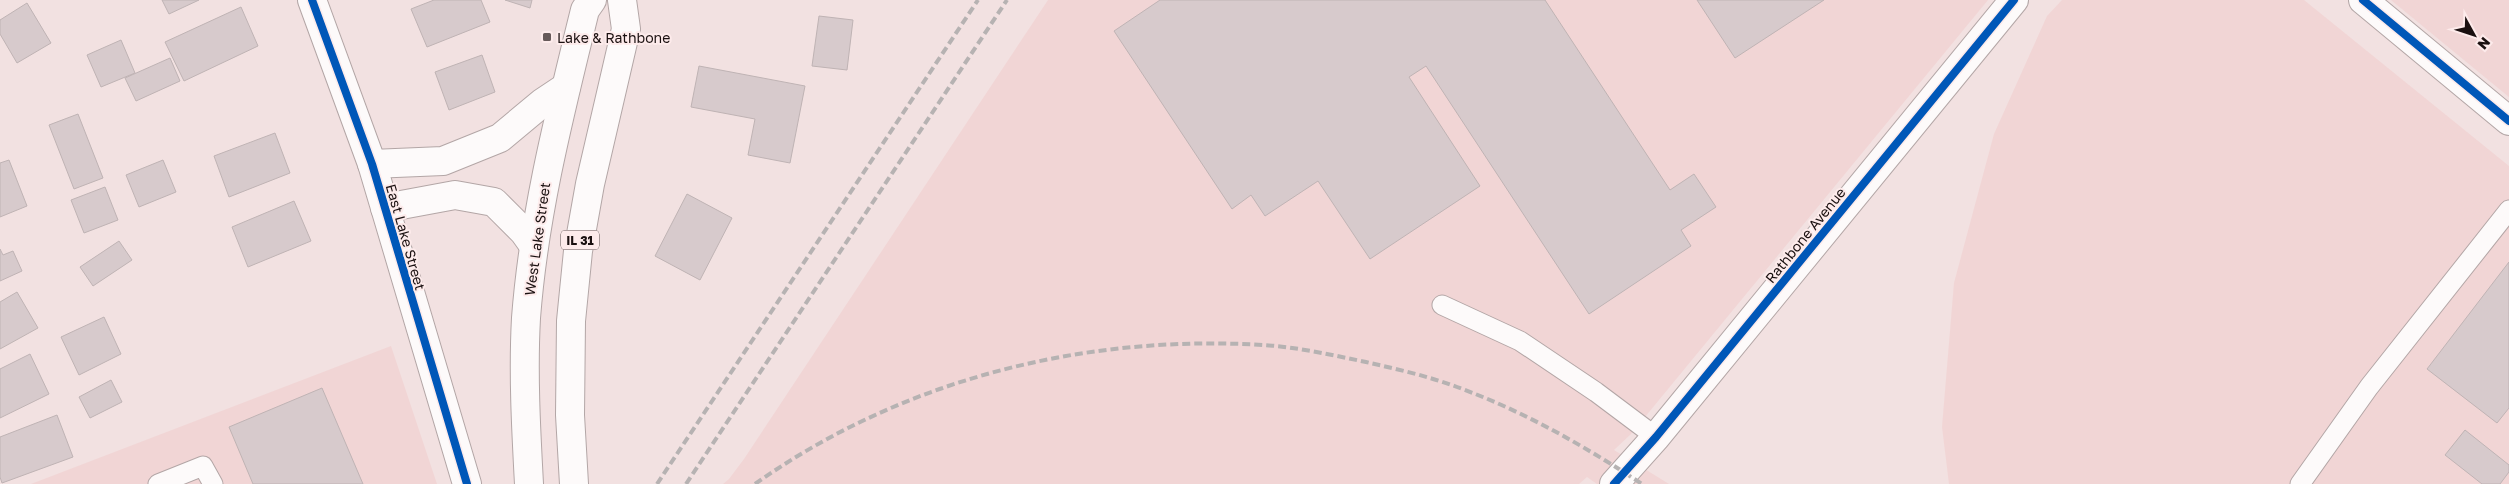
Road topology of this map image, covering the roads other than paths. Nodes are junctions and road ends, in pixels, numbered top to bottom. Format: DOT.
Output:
graph roads {
  1 [pos="312,0"];
  2 [pos="592,0"];
  3 [pos="622,0"];
  4 [pos="2363,0"];
  5 [pos="2009,2"];
  6 [pos="566,86"];
  7 [pos="2509,121"];
  8 [pos="372,164"];
  9 [pos="385,208"];
  10 [pos="2509,210"];
  11 [pos="534,246"];
  12 [pos="1442,305"];
  13 [pos="1656,437"];
  14 [pos="158,484"];
  15 [pos="214,484"];
  16 [pos="467,484"];
  17 [pos="529,484"];
  18 [pos="574,484"];
  19 [pos="1614,484"];
  20 [pos="2300,484"];
  1 -- 8 [label="main road, East Lake Street"];
  2 -- 6 [label="main road, West Lake Street"];
  3 -- 18 [label="main road, IL 31"];
  4 -- 7 [label="main road"];
  5 -- 13 [label="main road, Rathbone Avenue"];
  6 -- 8 [label="main road"];
  6 -- 11 [label="main road, West Lake Street"];
  8 -- 9 [label="main road, East Lake Street"];
  9 -- 11 [label="main road"];
  9 -- 16 [label="main road, East Lake Street"];
  10 -- 20 [label="lane"];
  11 -- 17 [label="main road, West Lake Street"];
  12 -- 13 [label="lane"];
  13 -- 19 [label="main road, Rathbone Avenue"];
  14 -- 15 [label="lane"];
}
